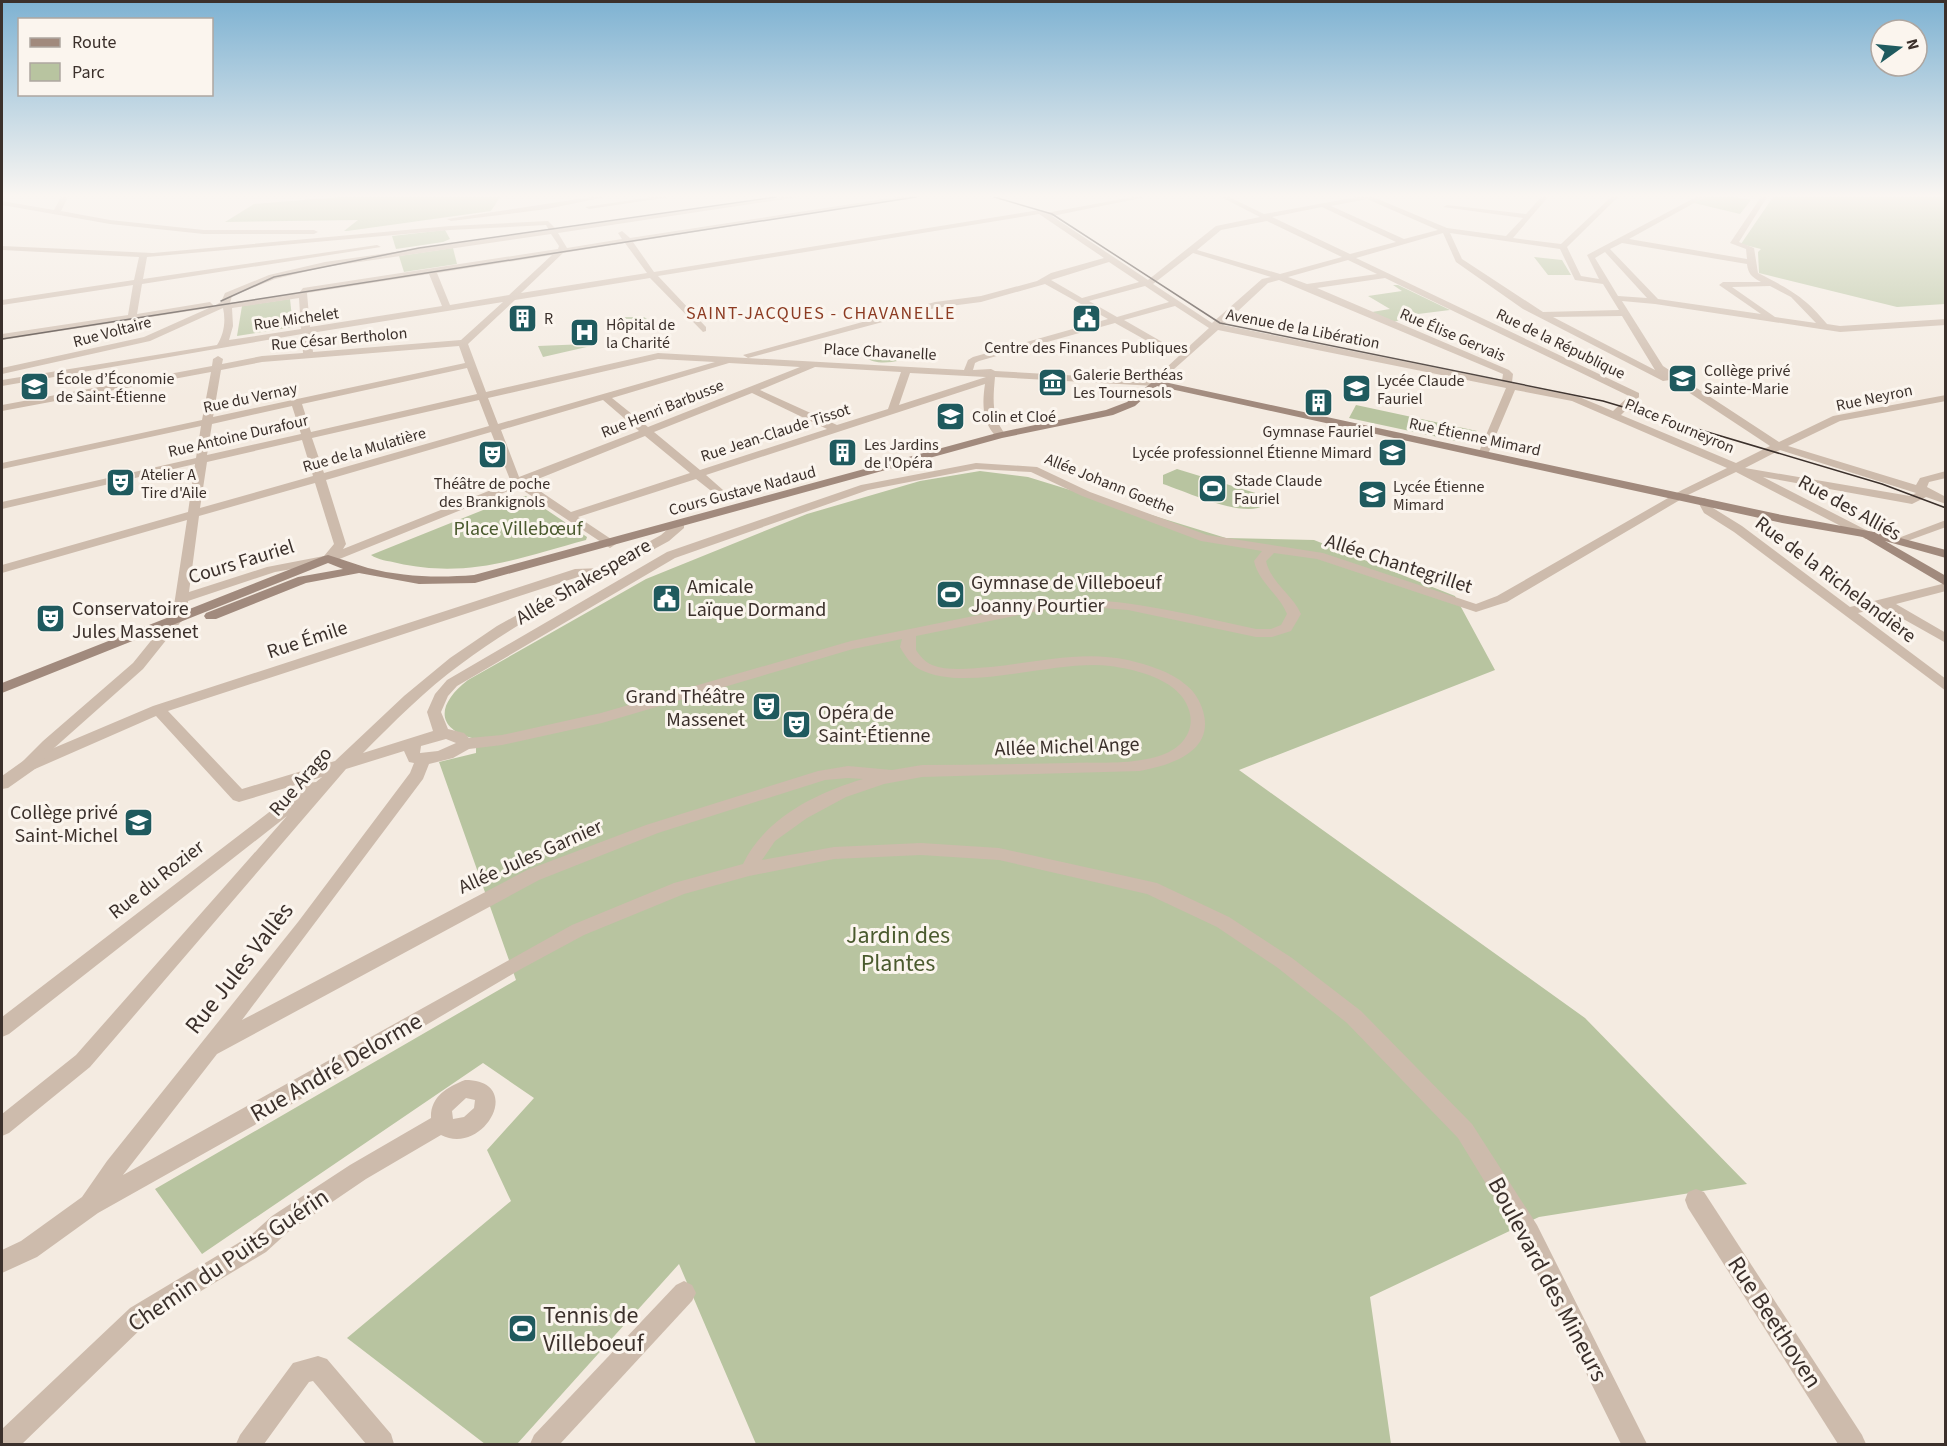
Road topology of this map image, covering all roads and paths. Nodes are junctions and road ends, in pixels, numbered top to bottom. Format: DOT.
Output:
graph roads {
  1 [pos="141,264"];
  2 [pos="257,264"];
  3 [pos="342,264"];
  4 [pos="395,264"];
  5 [pos="471,264"];
  6 [pos="547,264"];
  7 [pos="645,264"];
  8 [pos="721,264"];
  9 [pos="1093,264"];
  10 [pos="1119,264"];
  11 [pos="1173,264"];
  12 [pos="1241,264"];
  13 [pos="1316,264"];
  14 [pos="1364,264"];
  15 [pos="1466,264"];
  16 [pos="1571,264"];
  17 [pos="1595,264"];
  18 [pos="1621,264"];
  19 [pos="1753,264"];
  20 [pos="468,265"];
  21 [pos="432,270"];
  22 [pos="1278,275"];
  23 [pos="1386,275"];
  24 [pos="398,276"];
  25 [pos="653,276"];
  26 [pos="1049,278"];
  27 [pos="138,282"];
  28 [pos="1606,282"];
  29 [pos="1146,283"];
  30 [pos="1772,284"];
  31 [pos="1307,287"];
  32 [pos="303,293"];
  33 [pos="1615,298"];
  34 [pos="511,299"];
  35 [pos="1079,301"];
  36 [pos="1655,301"];
  37 [pos="2,302"];
  38 [pos="1176,303"];
  39 [pos="226,305"];
  40 [pos="447,309"];
  41 [pos="1624,313"];
  42 [pos="1539,315"];
  43 [pos="1813,315"];
  44 [pos="132,318"];
  45 [pos="1771,319"];
  46 [pos="1115,320"];
  47 [pos="1946,322"];
  48 [pos="1215,327"];
  49 [pos="1824,327"];
  50 [pos="703,329"];
  51 [pos="308,332"];
  52 [pos="2,337"];
  53 [pos="464,344"];
  54 [pos="222,346"];
  55 [pos="770,349"];
  56 [pos="1187,354"];
  57 [pos="308,355"];
  58 [pos="736,359"];
  59 [pos="789,361"];
  60 [pos="818,363"];
  61 [pos="470,365"];
  62 [pos="217,366"];
  63 [pos="907,368"];
  64 [pos="2,371"];
  65 [pos="968,371"];
  66 [pos="990,376"];
  67 [pos="2,383"];
  68 [pos="1155,383"];
  69 [pos="477,384"];
  70 [pos="1510,384"];
  71 [pos="512,389"];
  72 [pos="753,390"];
  73 [pos="482,396"];
  74 [pos="1699,396"];
  75 [pos="605,397"];
  76 [pos="1946,398"];
  77 [pos="296,402"];
  78 [pos="2,408"];
  79 [pos="892,411"];
  80 [pos="1615,415"];
  81 [pos="207,421"];
  82 [pos="494,429"];
  83 [pos="836,429"];
  84 [pos="647,432"];
  85 [pos="1001,435"];
  86 [pos="306,436"];
  87 [pos="1777,446"];
  88 [pos="1483,454"];
  89 [pos="201,460"];
  90 [pos="2,466"];
  91 [pos="1735,467"];
  92 [pos="698,474"];
  93 [pos="1946,474"];
  94 [pos="851,477"];
  95 [pos="320,479"];
  96 [pos="518,483"];
  97 [pos="865,487"];
  98 [pos="719,492"];
  99 [pos="1925,492"];
  100 [pos="1678,496"];
  101 [pos="1946,501"];
  102 [pos="1704,502"];
  103 [pos="2,505"];
  104 [pos="192,515"];
  105 [pos="570,516"];
  106 [pos="1946,523"];
  107 [pos="680,525"];
  108 [pos="1866,535"];
  109 [pos="1899,540"];
  110 [pos="610,544"];
  111 [pos="1270,550"];
  112 [pos="1946,554"];
  113 [pos="328,559"];
  114 [pos="1946,561"];
  115 [pos="2,569"];
  116 [pos="356,570"];
  117 [pos="603,571"];
  118 [pos="1946,582"];
  119 [pos="1946,587"];
  120 [pos="181,599"];
  121 [pos="1885,603"];
  122 [pos="1847,612"];
  123 [pos="176,619"];
  124 [pos="910,633"];
  125 [pos="163,635"];
  126 [pos="1946,639"];
  127 [pos="1946,687"];
  128 [pos="2,688"];
  129 [pos="158,709"];
  130 [pos="442,734"];
  131 [pos="465,744"];
  132 [pos="418,751"];
  133 [pos="29,765"];
  134 [pos="339,767"];
  135 [pos="892,775"];
  136 [pos="2,784"];
  137 [pos="749,869"];
  138 [pos="680,888"];
  139 [pos="2,1028"];
  140 [pos="211,1047"];
  141 [pos="442,1123"];
  142 [pos="2,1126"];
  143 [pos="1696,1200"];
  144 [pos="90,1205"];
  145 [pos="29,1249"];
  146 [pos="2,1262"];
  147 [pos="2,1275"];
  148 [pos="684,1293"];
  149 [pos="381,1443"];
  150 [pos="4,1444"];
  151 [pos="249,1444"];
  152 [pos="543,1444"];
  153 [pos="1634,1444"];
  154 [pos="1853,1444"];
  1 -- 27 [label="street"];
  2 -- 27 [label="street"];
  3 -- 39 [label="street"];
  4 -- 24 [label="street"];
  5 -- 20 [label="street"];
  6 -- 34 [label="street"];
  7 -- 25 [label="street"];
  8 -- 25 [label="street, Rue Michelet"];
  9 -- 26 [label="street, Place Chavanelle"];
  10 -- 29 [label="street, Avenue de la Libération"];
  11 -- 29 [label="street"];
  12 -- 22 [label="street, Rue Élise Gervais"];
  13 -- 22 [label="street"];
  14 -- 23 [label="street, Rue de la République"];
  15 -- 42 [label="street"];
  16 -- 28 [label="street"];
  17 -- 28 [label="street"];
  18 -- 36 [label="street"];
  19 -- 30 [label="street"];
  20 -- 21 [label="street"];
  21 -- 24 [label="street"];
  21 -- 40 [label="street"];
  22 -- 31 [label="street, Rue Élise Gervais"];
  22 -- 48 [label="street"];
  23 -- 31 [label="street"];
  23 -- 80 [label="street, Rue de la République"];
  24 -- 32 [label="street"];
  25 -- 34 [label="street, Rue Michelet"];
  25 -- 50 [label="street"];
  26 -- 35 [label="street"];
  26 -- 55 [label="street, Place Chavanelle"];
  27 -- 37 [label="street"];
  27 -- 44 [label="street"];
  28 -- 33 [label="street"];
  29 -- 35 [label="street"];
  29 -- 38 [label="street, Avenue de la Libération"];
  30 -- 43 [label="street"];
  30 -- 45 [label="street"];
  31 -- 70 [label="street, Rue Élise Gervais"];
  32 -- 39 [label="street"];
  32 -- 51 [label="street"];
  33 -- 36 [label="street"];
  33 -- 41 [label="street"];
  34 -- 40 [label="street, Rue Michelet"];
  34 -- 53 [label="street"];
  35 -- 46 [label="street"];
  36 -- 45 [label="street"];
  38 -- 46 [label="street"];
  38 -- 48 [label="street, Avenue de la Libération"];
  39 -- 44 [label="street"];
  39 -- 54 [label="street"];
  39 -- 64 [label="street, Rue Voltaire"];
  40 -- 51 [label="street, Rue Michelet"];
  41 -- 42 [label="street"];
  41 -- 74 [label="street"];
  42 -- 74 [label="street"];
  43 -- 45 [label="street"];
  43 -- 49 [label="street"];
  44 -- 52 [label="street"];
  45 -- 49 [label="street"];
  46 -- 56 [label="street"];
  46 -- 65 [label="street"];
  47 -- 49 [label="street"];
  48 -- 56 [label="street"];
  48 -- 70 [label="street, Avenue de la Libération"];
  51 -- 54 [label="street, Rue Michelet"];
  51 -- 57 [label="street"];
  53 -- 57 [label="street, Rue César Bertholon"];
  53 -- 61 [label="street"];
  54 -- 62 [label="street"];
  54 -- 67 [label="street, Rue Michelet"];
  55 -- 58 [label="street, Place Chavanelle"];
  55 -- 59 [label="street, Place Chavanelle"];
  56 -- 68 [label="street"];
  57 -- 62 [label="street, Rue César Bertholon"];
  58 -- 59 [label="street, Place Chavanelle"];
  58 -- 71 [label="street, Rue Antoine Durafour"];
  58 -- 75 [label="street, Rue de la Mulatière"];
  59 -- 60 [label="street, Place Chavanelle"];
  60 -- 63 [label="street, Place Chavanelle"];
  60 -- 72 [label="street, Rue Henri Barbusse"];
  61 -- 69 [label="street"];
  61 -- 77 [label="street, Rue du Vernay"];
  62 -- 78 [label="street, Rue César Bertholon"];
  62 -- 81 [label="street"];
  63 -- 65 [label="street, Place Chavanelle"];
  63 -- 79 [label="street"];
  65 -- 66 [label="street, Rue Étienne Mimard"];
  66 -- 68 [label="street, Rue Étienne Mimard"];
  66 -- 79 [label="street, Rue Jean-Claude Tissot"];
  66 -- 85 [label="street"];
  68 -- 85 [label="main road, Cours Gustave Nadaud"];
  68 -- 88 [label="main road, Rue Étienne Mimard"];
  69 -- 71 [label="street"];
  69 -- 73 [label="street"];
  70 -- 80 [label="street, Place Fourneyron"];
  70 -- 88 [label="street"];
  71 -- 73 [label="street, Rue Antoine Durafour"];
  72 -- 83 [label="street"];
  72 -- 84 [label="street, Rue Henri Barbusse"];
  73 -- 82 [label="street"];
  73 -- 86 [label="street, Rue Antoine Durafour"];
  74 -- 87 [label="street, Place Fourneyron"];
  75 -- 82 [label="street, Rue de la Mulatière"];
  75 -- 84 [label="street"];
  76 -- 87 [label="street, Rue Neyron"];
  77 -- 81 [label="street, Rue du Vernay"];
  77 -- 86 [label="street"];
  79 -- 83 [label="street, Rue Jean-Claude Tissot"];
  80 -- 91 [label="street, Place Fourneyron"];
  81 -- 89 [label="street"];
  81 -- 90 [label="street, Rue du Vernay"];
  82 -- 95 [label="street, Rue de la Mulatière"];
  82 -- 96 [label="street"];
  83 -- 92 [label="street, Rue Jean-Claude Tissot"];
  84 -- 92 [label="street"];
  84 -- 96 [label="street, Rue Henri Barbusse"];
  85 -- 94 [label="main road, Cours Gustave Nadaud"];
  86 -- 89 [label="street, Rue Antoine Durafour"];
  86 -- 95 [label="street"];
  87 -- 91 [label="street, Place Fourneyron"];
  87 -- 99 [label="street"];
  88 -- 100 [label="main road, Rue Étienne Mimard"];
  89 -- 103 [label="street, Rue Antoine Durafour"];
  89 -- 104 [label="street"];
  91 -- 99 [label="street"];
  91 -- 100 [label="street, Allée Chantegrillet"];
  91 -- 108 [label="street, Rue des Alliés"];
  92 -- 98 [label="street"];
  92 -- 105 [label="street, Rue Jean-Claude Tissot"];
  93 -- 99 [label="street"];
  94 -- 97 [label="street"];
  94 -- 107 [label="main road, Cours Gustave Nadaud"];
  95 -- 104 [label="street, Rue de la Mulatière"];
  95 -- 113 [label="street"];
  96 -- 105 [label="street"];
  96 -- 113 [label="street"];
  97 -- 111 [label="street, Allée Johann Goethe"];
  97 -- 130 [label="street, Allée Shakespeare"];
  99 -- 101 [label="street"];
  100 -- 102 [label="main road, Rue Étienne Mimard"];
  100 -- 111 [label="street, Allée Chantegrillet"];
  102 -- 108 [label="main road, Rue Étienne Mimard"];
  102 -- 122 [label="street, Rue de la Richelandière"];
  104 -- 115 [label="street, Rue de la Mulatière"];
  104 -- 120 [label="street"];
  105 -- 110 [label="street"];
  106 -- 109 [label="street"];
  107 -- 110 [label="main road, Cours Gustave Nadaud"];
  107 -- 117 [label="street, Rue Arago"];
  108 -- 109 [label="main road"];
  108 -- 114 [label="main road"];
  108 -- 118 [label="main road, Rue des Alliés"];
  109 -- 112 [label="main road"];
  110 -- 116 [label="main road, Cours Gustave Nadaud"];
  111 -- 124 [label="street"];
  113 -- 116 [label="main road, Cours Gustave Nadaud"];
  113 -- 120 [label="street, Cours Fauriel"];
  113 -- 123 [label="main road, Cours Fauriel"];
  116 -- 125 [label="main road, Cours Fauriel"];
  117 -- 129 [label="street, Rue Émile"];
  117 -- 134 [label="street, Rue Arago"];
  119 -- 121 [label="street"];
  120 -- 123 [label="street"];
  121 -- 122 [label="street"];
  121 -- 126 [label="street"];
  122 -- 127 [label="street, Rue de la Richelandière"];
  123 -- 125 [label="street, Cours Fauriel"];
  123 -- 128 [label="main road, Cours Fauriel"];
  124 -- 131 [label="street"];
  124 -- 135 [label="street, Allée Michel Ange"];
  125 -- 128 [label="main road, Cours Fauriel"];
  125 -- 133 [label="street"];
  129 -- 133 [label="street, Rue Émile"];
  129 -- 134 [label="street"];
  130 -- 131 [label="street"];
  130 -- 132 [label="street"];
  131 -- 132 [label="street"];
  132 -- 134 [label="street"];
  132 -- 140 [label="street, Rue Jules Vallès"];
  133 -- 136 [label="street"];
  134 -- 139 [label="street, Rue du Rozier"];
  134 -- 142 [label="street, Rue Arago"];
  135 -- 137 [label="street, Allée Michel Ange"];
  135 -- 140 [label="street, Allée Jules Garnier"];
  137 -- 138 [label="street, Boulevard des Mineurs"];
  137 -- 153 [label="street, Boulevard des Mineurs"];
  138 -- 144 [label="street, Rue André Delorme"];
  140 -- 144 [label="street, Rue Jules Vallès"];
  141 -- 150 [label="street, Chemin du Puits Guérin"];
  143 -- 154 [label="street, Rue Beethoven"];
  144 -- 145 [label="street, Rue André Delorme"];
  145 -- 146 [label="street, Rue André Delorme"];
  145 -- 147 [label="street"];
  148 -- 152 [label="street"];
  149 -- 151 [label="street"];
}
